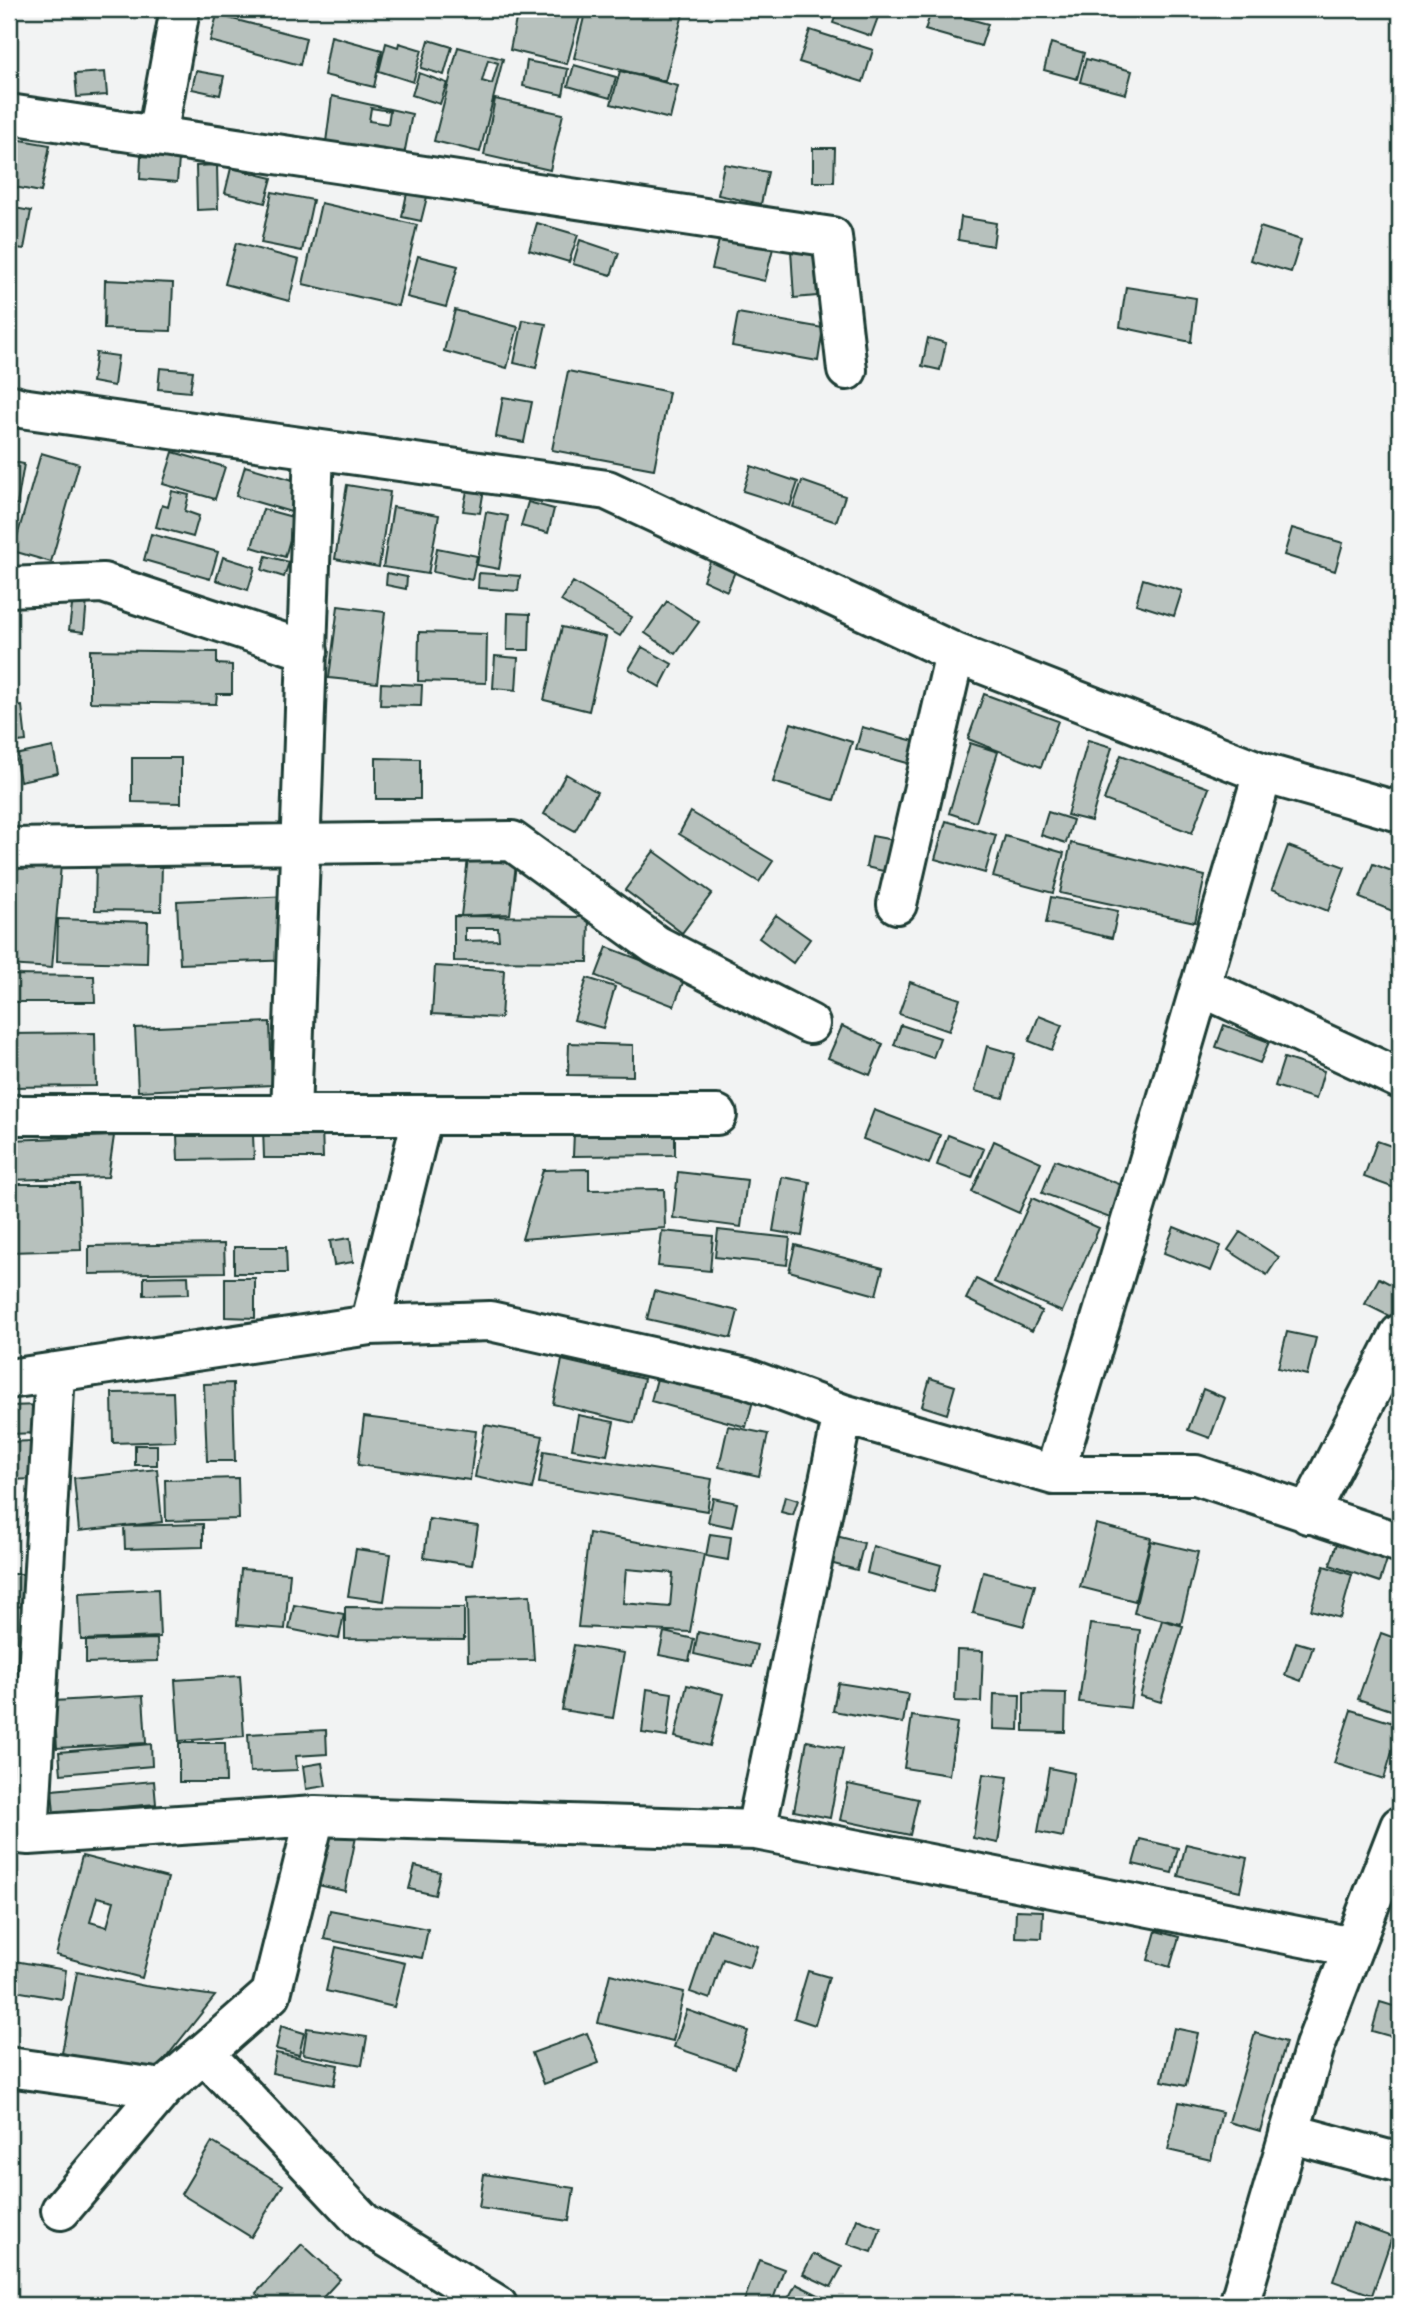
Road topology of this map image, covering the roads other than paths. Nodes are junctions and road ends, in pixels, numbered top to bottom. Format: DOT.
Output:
graph roads {
  1 [pos="180,9"];
  2 [pos="9,114"];
  3 [pos="157,136"];
  4 [pos="847,370"];
  5 [pos="9,404"];
  6 [pos="314,449"];
  7 [pos="9,587"];
  8 [pos="307,651"];
  9 [pos="955,653"];
  10 [pos="1263,773"];
  11 [pos="1400,812"];
  12 [pos="300,844"];
  13 [pos="9,849"];
  14 [pos="897,904"];
  15 [pos="1200,986"];
  16 [pos="810,1024"];
  17 [pos="1400,1079"];
  18 [pos="9,1115"];
  19 [pos="291,1115"];
  20 [pos="423,1115"];
  21 [pos="717,1115"];
  22 [pos="370,1325"];
  23 [pos="1400,1334"];
  24 [pos="55,1372"];
  25 [pos="9,1379"];
  26 [pos="843,1414"];
  27 [pos="1054,1475"];
  28 [pos="1308,1514"];
  29 [pos="1400,1543"];
  30 [pos="314,1816"];
  31 [pos="1400,1826"];
  32 [pos="756,1830"];
  33 [pos="19,1834"];
  34 [pos="1353,1947"];
  35 [pos="204,2053"];
  36 [pos="9,2067"];
  37 [pos="163,2090"];
  38 [pos="1289,2133"];
  39 [pos="1400,2163"];
  40 [pos="61,2210"];
  41 [pos="497,2305"];
  42 [pos="1239,2305"];
  1 -- 3 [label="street"];
  2 -- 3 [label="street"];
  3 -- 4 [label="street"];
  5 -- 6 [label="street"];
  6 -- 8 [label="street"];
  6 -- 9 [label="street"];
  7 -- 8 [label="street"];
  8 -- 12 [label="street"];
  9 -- 10 [label="street"];
  9 -- 14 [label="street"];
  10 -- 11 [label="street"];
  10 -- 15 [label="street"];
  12 -- 13 [label="street"];
  12 -- 16 [label="street"];
  12 -- 19 [label="street"];
  15 -- 17 [label="street"];
  15 -- 27 [label="street"];
  18 -- 19 [label="street"];
  19 -- 20 [label="street"];
  20 -- 21 [label="street"];
  20 -- 22 [label="street"];
  22 -- 24 [label="street"];
  22 -- 26 [label="street"];
  23 -- 28 [label="street"];
  24 -- 25 [label="street"];
  24 -- 33 [label="street"];
  26 -- 27 [label="street"];
  26 -- 32 [label="street"];
  27 -- 28 [label="street"];
  28 -- 29 [label="street"];
  30 -- 32 [label="street"];
  30 -- 33 [label="street"];
  30 -- 35 [label="street"];
  31 -- 34 [label="street"];
  32 -- 34 [label="street"];
  34 -- 38 [label="street"];
  35 -- 37 [label="street"];
  35 -- 41 [label="street"];
  36 -- 37 [label="street"];
  37 -- 40 [label="street"];
  38 -- 39 [label="street"];
  38 -- 42 [label="street"];
}
